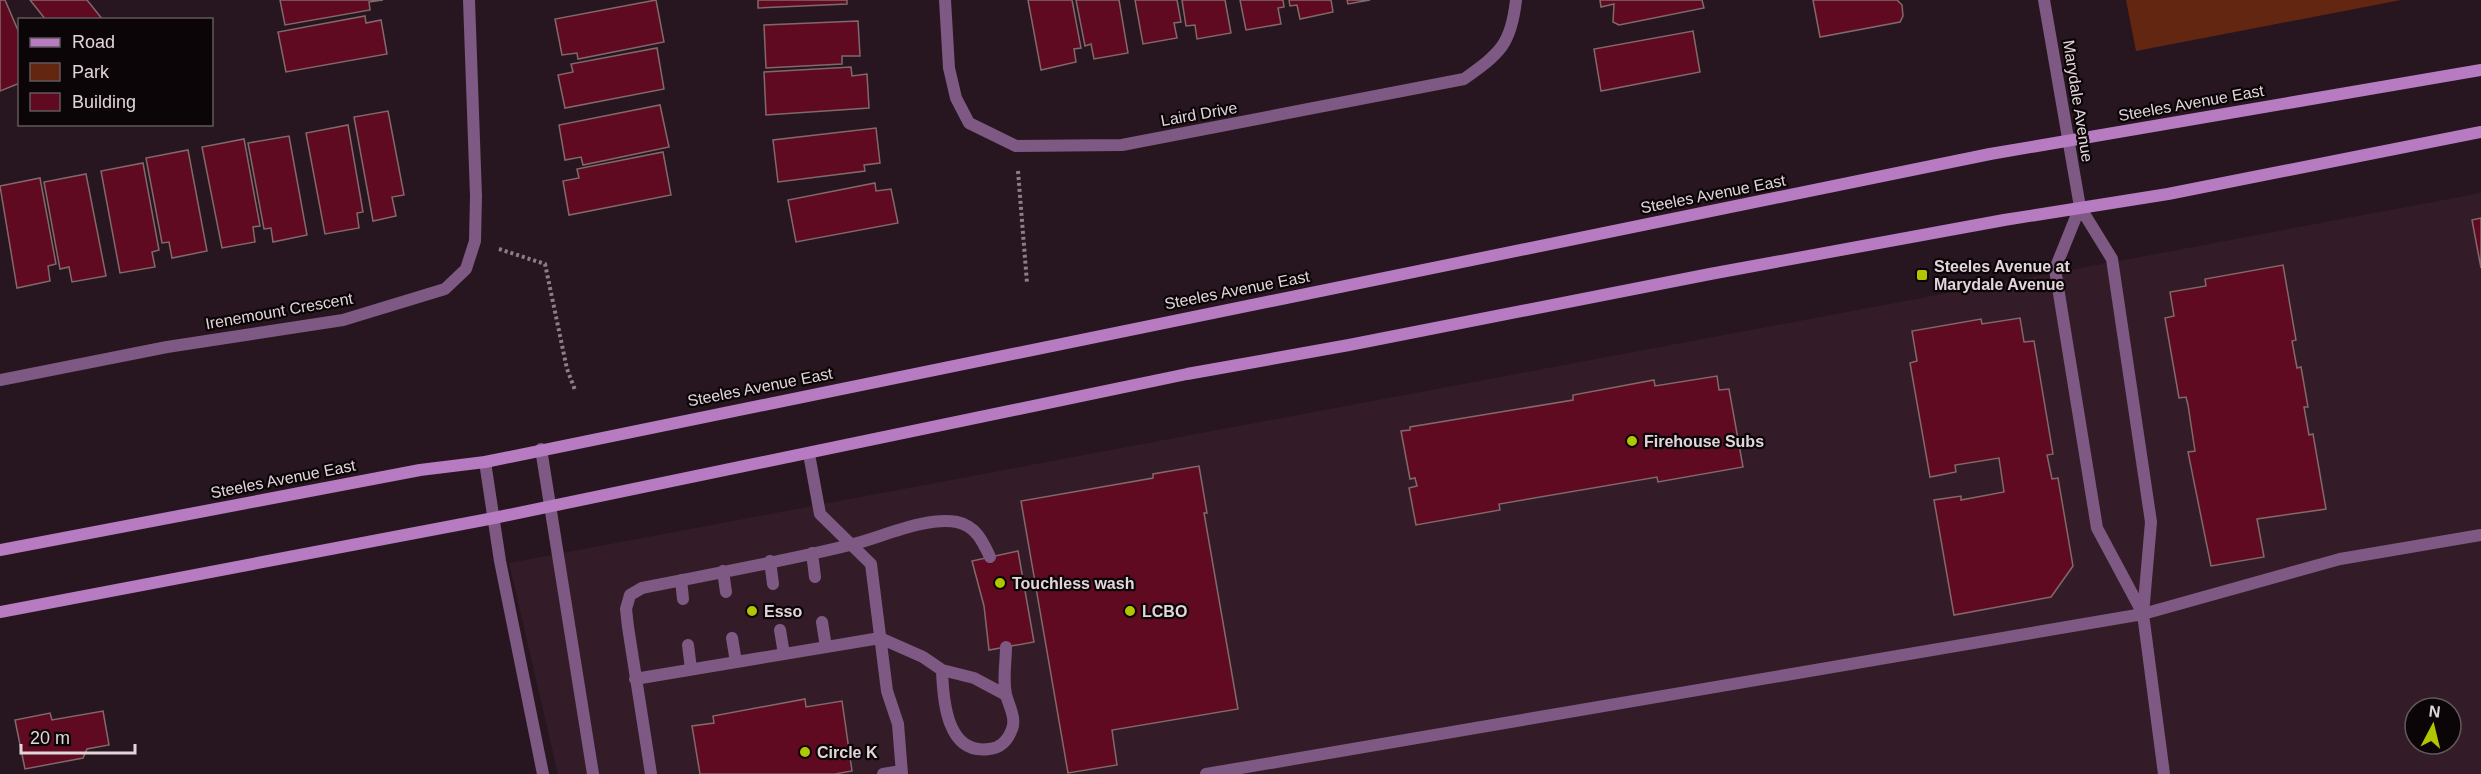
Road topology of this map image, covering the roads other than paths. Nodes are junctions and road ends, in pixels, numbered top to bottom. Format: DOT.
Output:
graph roads {
  1 [pos="469,0"];
  2 [pos="945,0"];
  3 [pos="1516,0"];
  4 [pos="2044,0"];
  5 [pos="2481,70"];
  6 [pos="2481,132"];
  7 [pos="2066,141"];
  8 [pos="2079,207"];
  9 [pos="0,380"];
  10 [pos="542,449"];
  11 [pos="809,453"];
  12 [pos="486,462"];
  13 [pos="550,506"];
  14 [pos="494,518"];
  15 [pos="2481,535"];
  16 [pos="852,545"];
  17 [pos="0,550"];
  18 [pos="812,553"];
  19 [pos="990,557"];
  20 [pos="770,561"];
  21 [pos="723,571"];
  22 [pos="815,577"];
  23 [pos="681,580"];
  24 [pos="773,584"];
  25 [pos="726,592"];
  26 [pos="683,599"];
  27 [pos="0,612"];
  28 [pos="2143,614"];
  29 [pos="822,622"];
  30 [pos="780,630"];
  31 [pos="732,638"];
  32 [pos="880,638"];
  33 [pos="688,645"];
  34 [pos="826,647"];
  35 [pos="1006,647"];
  36 [pos="784,654"];
  37 [pos="736,662"];
  38 [pos="691,669"];
  39 [pos="942,670"];
  40 [pos="635,679"];
  41 [pos="1006,695"];
  42 [pos="902,772"];
  43 [pos="543,774"];
  44 [pos="593,774"];
  45 [pos="651,774"];
  46 [pos="883,774"];
  47 [pos="1206,774"];
  48 [pos="2164,774"];
  1 -- 9 [label="street, Irenemount Crescent"];
  2 -- 3 [label="street, Laird Drive"];
  4 -- 7 [label="street, Marydale Avenue"];
  5 -- 7 [label="main road, Steeles Avenue East"];
  6 -- 8 [label="main road"];
  7 -- 8 [label="street, Marydale Avenue"];
  7 -- 10 [label="main road, Steeles Avenue East"];
  8 -- 11 [label="main road"];
  8 -- 28 [label="street"];
  8 -- 28 [label="street"];
  10 -- 12 [label="main road, Steeles Avenue East"];
  10 -- 13 [label="street"];
  11 -- 13 [label="main road"];
  11 -- 16 [label="street"];
  12 -- 14 [label="street"];
  12 -- 17 [label="main road, Steeles Avenue East"];
  13 -- 14 [label="main road"];
  13 -- 44 [label="street"];
  14 -- 27 [label="main road"];
  14 -- 43 [label="street"];
  15 -- 28 [label="street"];
  16 -- 18 [label="street"];
  16 -- 19 [label="street"];
  16 -- 32 [label="street"];
  18 -- 20 [label="street"];
  18 -- 22 [label="street"];
  20 -- 21 [label="street"];
  20 -- 24 [label="street"];
  21 -- 23 [label="street"];
  21 -- 25 [label="street"];
  23 -- 26 [label="street"];
  23 -- 40 [label="street"];
  28 -- 47 [label="street"];
  28 -- 48 [label="street"];
  29 -- 34 [label="street"];
  30 -- 36 [label="street"];
  31 -- 37 [label="street"];
  32 -- 34 [label="street"];
  32 -- 39 [label="street"];
  32 -- 42 [label="street"];
  33 -- 38 [label="street"];
  34 -- 36 [label="street"];
  35 -- 41 [label="street"];
  36 -- 37 [label="street"];
  37 -- 38 [label="street"];
  38 -- 40 [label="street"];
  39 -- 41 [label="street"];
  39 -- 41 [label="street"];
  40 -- 45 [label="street"];
  42 -- 46 [label="street"];
}
